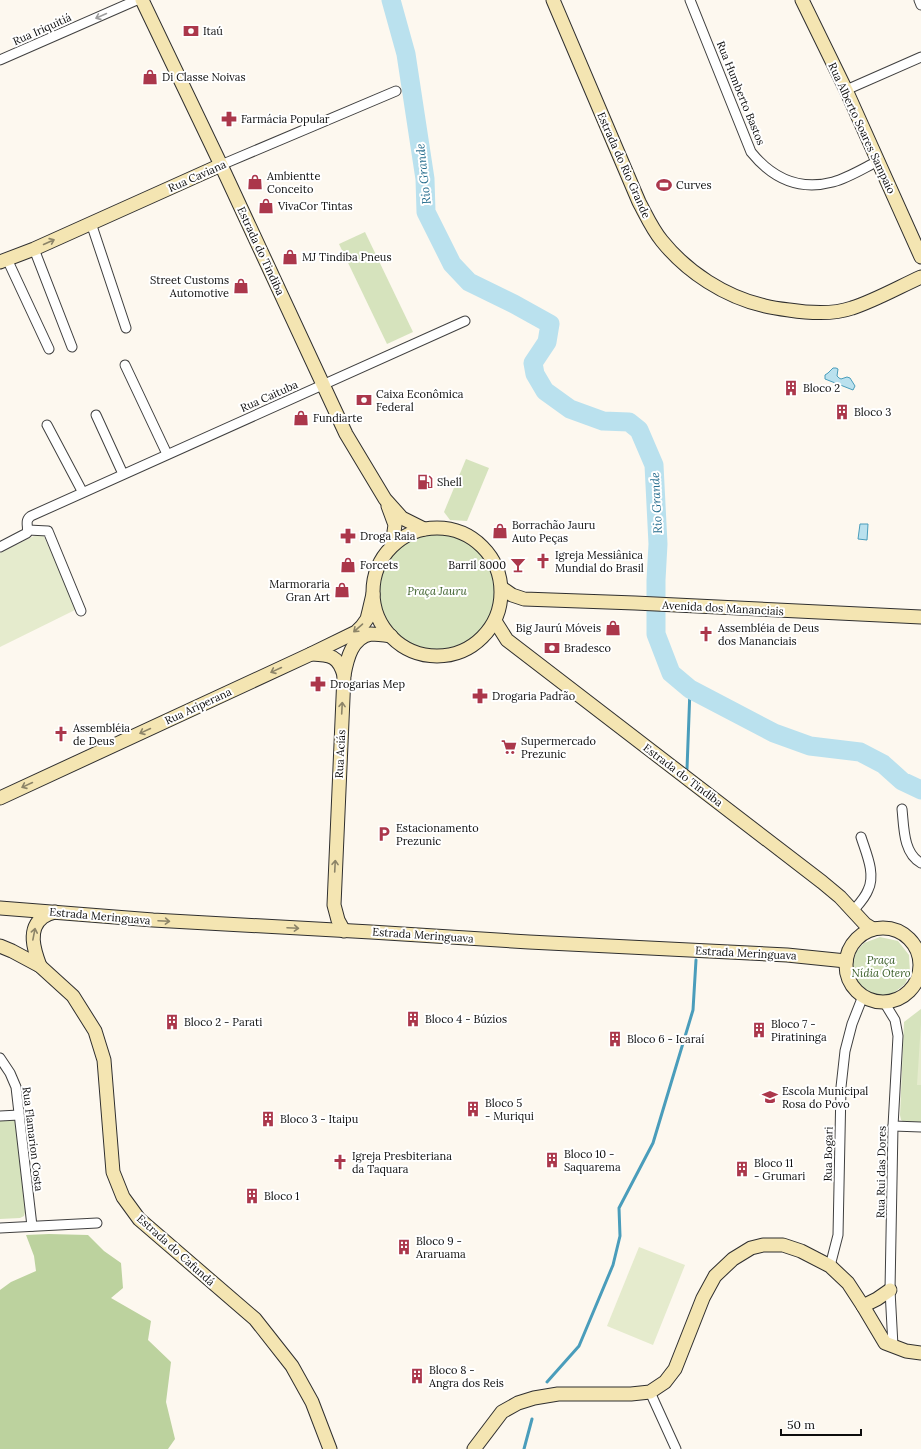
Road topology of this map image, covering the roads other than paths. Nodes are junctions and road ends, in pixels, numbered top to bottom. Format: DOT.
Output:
graph roads {
  1 [pos="137,0"];
  2 [pos="142,0"];
  3 [pos="553,0"];
  4 [pos="690,0"];
  5 [pos="802,0"];
  6 [pos="919,0"];
  7 [pos="921,5"];
  8 [pos="921,57"];
  9 [pos="0,60"];
  10 [pos="846,90"];
  11 [pos="396,91"];
  12 [pos="878,161"];
  13 [pos="222,165"];
  14 [pos="91,223"];
  15 [pos="34,249"];
  16 [pos="921,257"];
  17 [pos="4,261"];
  18 [pos="921,278"];
  19 [pos="465,321"];
  20 [pos="126,328"];
  21 [pos="72,347"];
  22 [pos="49,349"];
  23 [pos="125,365"];
  24 [pos="323,386"];
  25 [pos="96,414"];
  26 [pos="47,424"];
  27 [pos="167,454"];
  28 [pos="123,474"];
  29 [pos="82,492"];
  30 [pos="385,499"];
  31 [pos="424,528"];
  32 [pos="28,530"];
  33 [pos="392,545"];
  34 [pos="0,547"];
  35 [pos="502,588"];
  36 [pos="373,594"];
  37 [pos="524,599"];
  38 [pos="81,611"];
  39 [pos="497,616"];
  40 [pos="921,618"];
  41 [pos="390,636"];
  42 [pos="482,638"];
  43 [pos="507,640"];
  44 [pos="312,654"];
  45 [pos="344,675"];
  46 [pos="0,798"];
  47 [pos="902,809"];
  48 [pos="861,837"];
  49 [pos="921,863"];
  50 [pos="334,905"];
  51 [pos="0,908"];
  52 [pos="55,912"];
  53 [pos="854,913"];
  54 [pos="316,929"];
  55 [pos="344,930"];
  56 [pos="873,930"];
  57 [pos="859,937"];
  58 [pos="0,946"];
  59 [pos="846,961"];
  60 [pos="920,963"];
  61 [pos="40,966"];
  62 [pos="863,996"];
  63 [pos="884,1002"];
  64 [pos="0,1058"];
  65 [pos="19,1115"];
  66 [pos="0,1116"];
  67 [pos="893,1126"];
  68 [pos="921,1127"];
  69 [pos="97,1223"];
  70 [pos="32,1226"];
  71 [pos="0,1228"];
  72 [pos="830,1266"];
  73 [pos="890,1290"];
  74 [pos="863,1306"];
  75 [pos="894,1346"];
  76 [pos="921,1353"];
  77 [pos="650,1392"];
  78 [pos="330,1449"];
  79 [pos="474,1449"];
  80 [pos="676,1449"];
  1 -- 9 [label="street, Rua Iriquitiá, one-way"];
  2 -- 13 [label="street, Estrada do Tindiba"];
  3 -- 18 [label="street, Estrada do Rio Grande"];
  4 -- 12 [label="street, Rua Humberto Bastos"];
  5 -- 10 [label="street, Rua Alberto Soares Sampaio"];
  6 -- 7 [label="street"];
  8 -- 10 [label="street"];
  10 -- 12 [label="street, Rua Alberto Soares Sampaio"];
  11 -- 13 [label="street, Rua Caviana"];
  12 -- 16 [label="street, Rua Alberto Soares Sampaio"];
  13 -- 14 [label="street, Rua Caviana"];
  13 -- 24 [label="street, Estrada do Tindiba"];
  15 -- 14 [label="street, Rua Caviana, one-way"];
  14 -- 20 [label="street"];
  15 -- 17 [label="street, Rua Caviana"];
  15 -- 21 [label="street"];
  17 -- 22 [label="street"];
  19 -- 24 [label="street, Rua Caituba"];
  23 -- 27 [label="street"];
  24 -- 27 [label="street, Rua Caituba"];
  24 -- 30 [label="street, Estrada do Tindiba"];
  25 -- 28 [label="street"];
  26 -- 29 [label="street"];
  27 -- 28 [label="street, Rua Caituba"];
  28 -- 29 [label="street, Rua Caituba"];
  29 -- 32 [label="street, Rua Caituba"];
  30 -- 31 [label="street, Estrada do Tindiba"];
  30 -- 33 [label="street, Estrada do Tindiba"];
  31 -- 33 [label="street"];
  31 -- 35 [label="street"];
  32 -- 34 [label="street"];
  32 -- 38 [label="street"];
  33 -- 36 [label="street"];
  35 -- 37 [label="street, Avenida dos Mananciais"];
  35 -- 39 [label="street"];
  36 -- 41 [label="street"];
  36 -- 44 [label="street, Rua Ariperana, one-way"];
  37 -- 39 [label="street, Avenida dos Mananciais"];
  37 -- 40 [label="street, Avenida dos Mananciais"];
  39 -- 42 [label="street"];
  39 -- 43 [label="street, Estrada do Tindiba"];
  41 -- 42 [label="street"];
  41 -- 45 [label="street, Rua Aciás"];
  42 -- 43 [label="street"];
  43 -- 53 [label="street, Estrada do Tindiba"];
  44 -- 45 [label="street"];
  44 -- 46 [label="street, Rua Ariperana, one-way"];
  50 -- 45 [label="street, Rua Aciás, one-way"];
  47 -- 49 [label="street"];
  48 -- 53 [label="street"];
  50 -- 54 [label="street"];
  50 -- 55 [label="street, Rua Aciás"];
  51 -- 52 [label="street, Estrada Meringuava"];
  52 -- 54 [label="street, Estrada Meringuava, one-way"];
  61 -- 52 [label="street, one-way"];
  53 -- 56 [label="street, Estrada do Tindiba"];
  53 -- 57 [label="street"];
  54 -- 55 [label="street, Estrada Meringuava"];
  55 -- 59 [label="street, Estrada Meringuava"];
  56 -- 57 [label="street"];
  56 -- 60 [label="street"];
  57 -- 59 [label="street"];
  58 -- 61 [label="street, Estrada do Cafundá"];
  59 -- 62 [label="street"];
  60 -- 63 [label="street"];
  61 -- 78 [label="street, Estrada do Cafundá"];
  62 -- 63 [label="street"];
  62 -- 72 [label="street, Rua Bogari"];
  63 -- 67 [label="street, Rua Rui das Dores"];
  64 -- 65 [label="street, Rua Flamarion Costa"];
  65 -- 66 [label="street"];
  65 -- 70 [label="street, Rua Flamarion Costa"];
  67 -- 68 [label="street"];
  67 -- 73 [label="street, Rua Rui das Dores"];
  69 -- 70 [label="street"];
  70 -- 71 [label="street"];
  72 -- 74 [label="street"];
  72 -- 77 [label="street"];
  73 -- 74 [label="street"];
  73 -- 75 [label="street, Rua Rui das Dores"];
  74 -- 75 [label="street"];
  75 -- 76 [label="street"];
  77 -- 79 [label="street"];
  77 -- 80 [label="street"];
}
